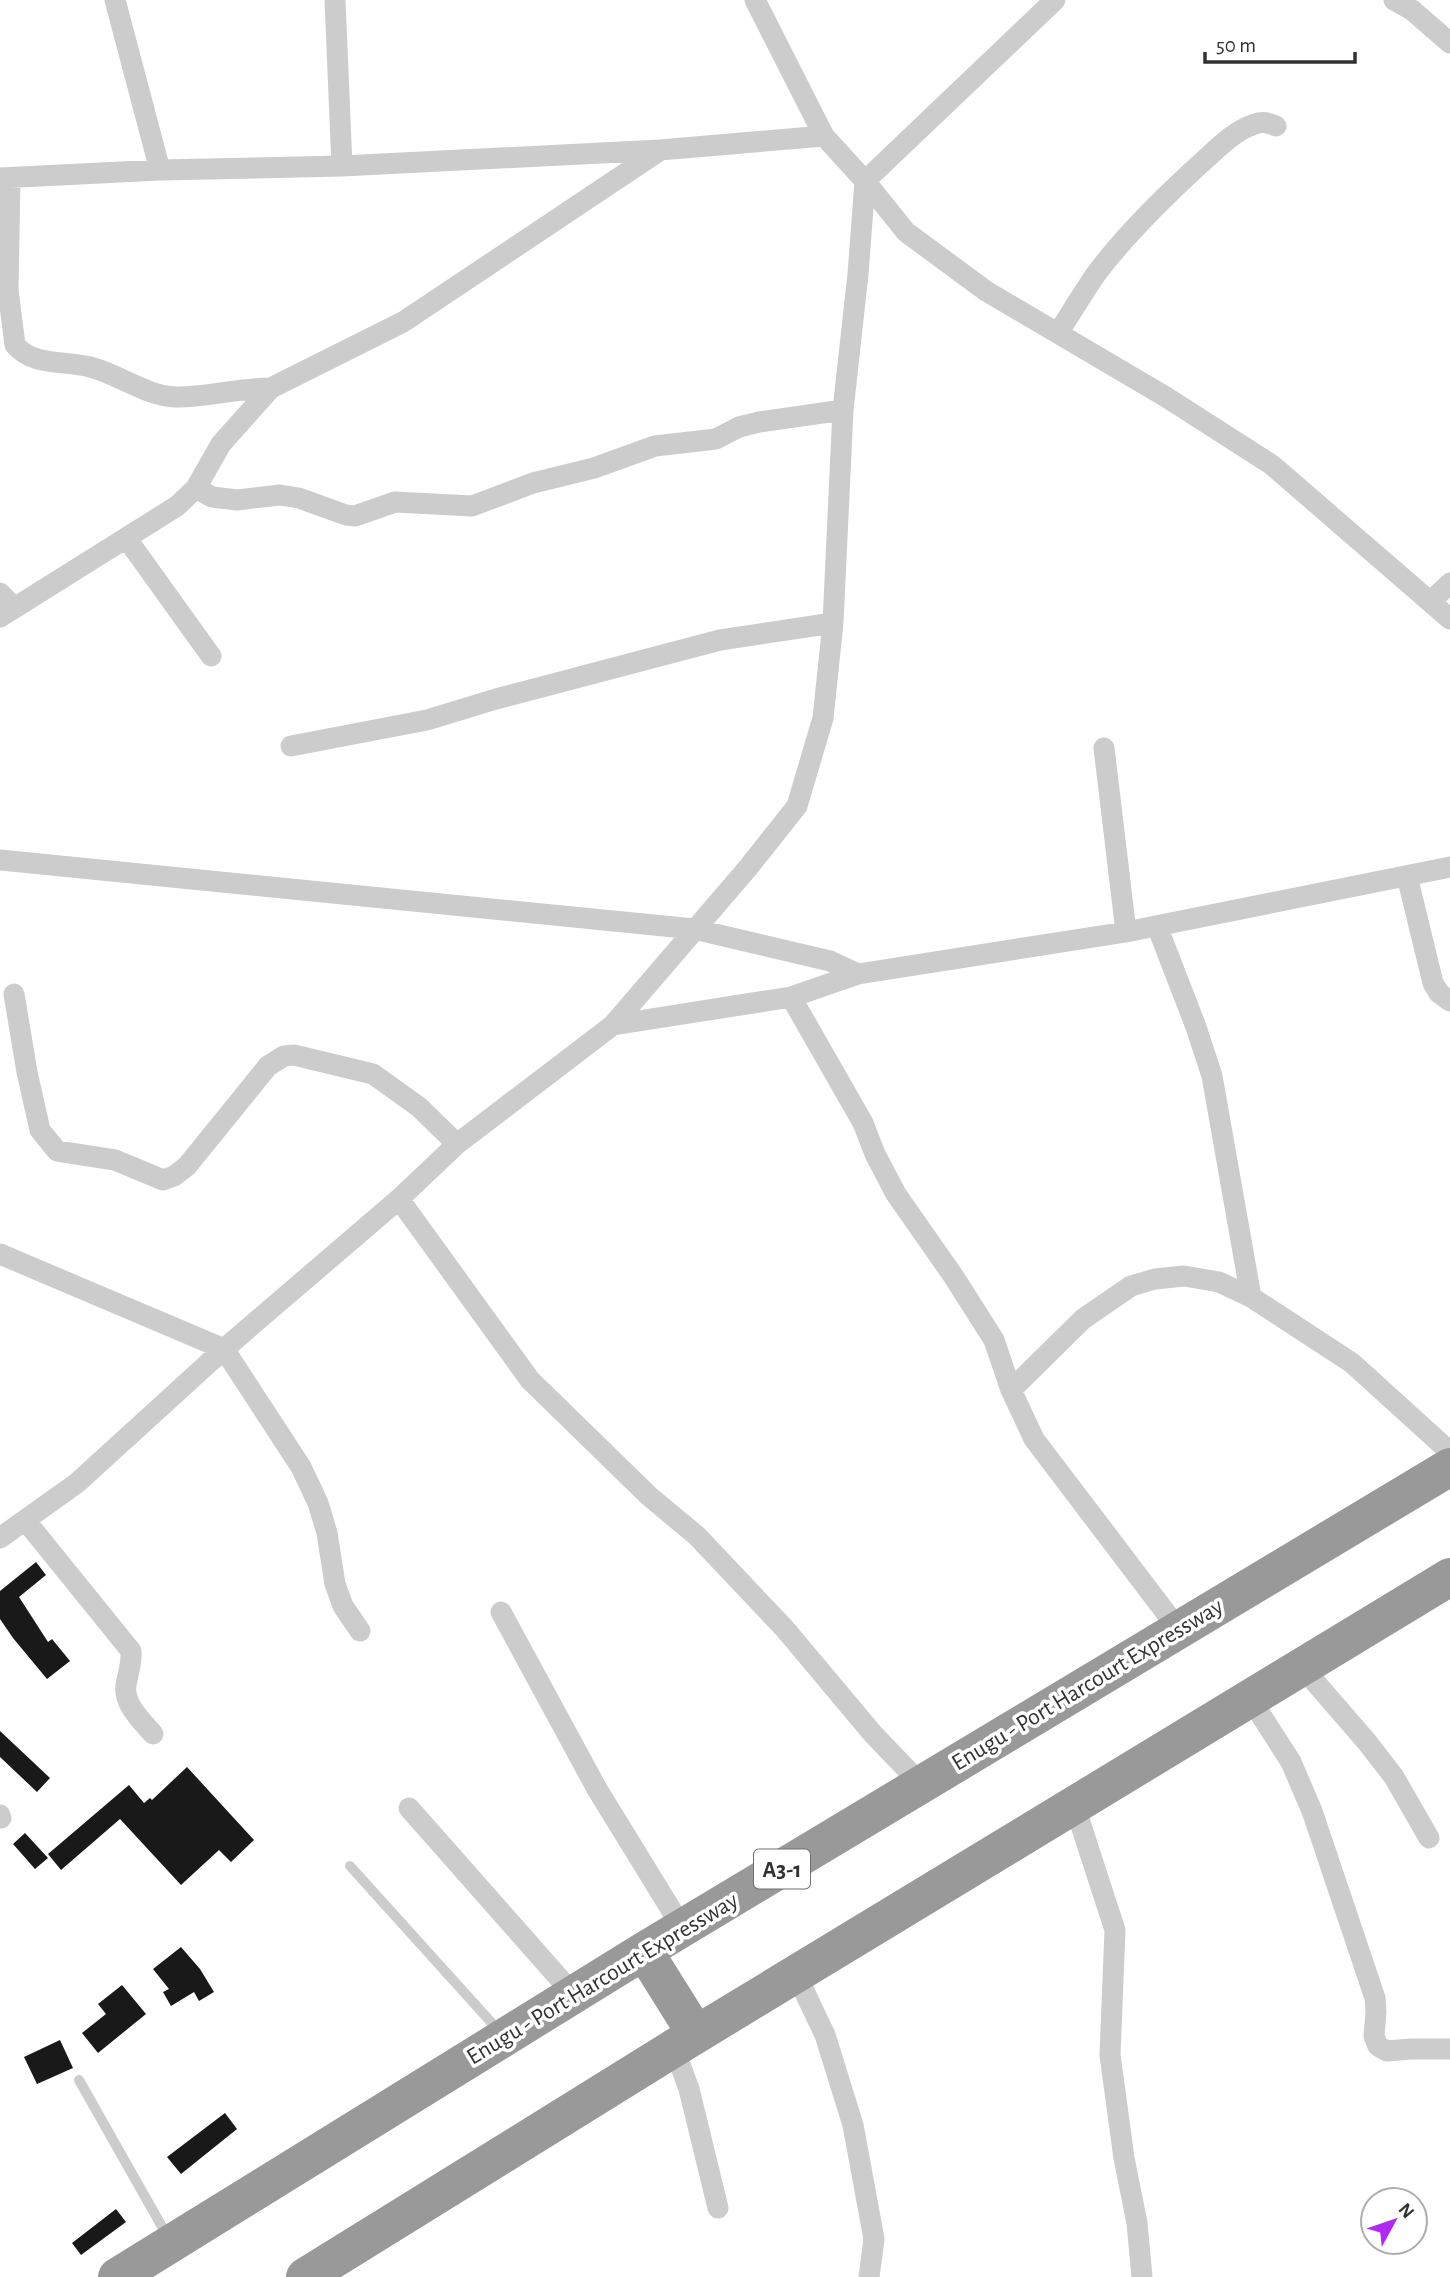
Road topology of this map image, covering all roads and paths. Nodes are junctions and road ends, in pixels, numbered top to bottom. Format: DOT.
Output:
graph roads {
  1 [pos="115,0"];
  2 [pos="335,0"];
  3 [pos="755,0"];
  4 [pos="1055,0"];
  5 [pos="1394,0"];
  6 [pos="1450,43"];
  7 [pos="1276,126"];
  8 [pos="824,136"];
  9 [pos="660,150"];
  10 [pos="342,166"];
  11 [pos="160,170"];
  12 [pos="5,178"];
  13 [pos="865,181"];
  14 [pos="1058,332"];
  15 [pos="271,388"];
  16 [pos="843,410"];
  17 [pos="196,488"];
  18 [pos="127,539"];
  19 [pos="1450,583"];
  20 [pos="1430,602"];
  21 [pos="5,606"];
  22 [pos="1450,619"];
  23 [pos="833,623"];
  24 [pos="211,656"];
  25 [pos="291,746"];
  26 [pos="1104,748"];
  27 [pos="0,860"];
  28 [pos="1450,867"];
  29 [pos="1406,876"];
  30 [pos="1157,926"];
  31 [pos="694,929"];
  32 [pos="1126,932"];
  33 [pos="858,974"];
  34 [pos="14,995"];
  35 [pos="791,997"];
  36 [pos="1450,1001"];
  37 [pos="613,1025"];
  38 [pos="457,1144"];
  39 [pos="399,1199"];
  40 [pos="0,1254"];
  41 [pos="1251,1297"];
  42 [pos="224,1349"];
  43 [pos="1011,1390"];
  44 [pos="1450,1452"];
  45 [pos="1450,1467"];
  46 [pos="25,1520"];
  47 [pos="0,1538"];
  48 [pos="1450,1577"];
  49 [pos="501,1612"];
  50 [pos="1179,1630"];
  51 [pos="360,1631"];
  52 [pos="1302,1667"];
  53 [pos="1250,1698"];
  54 [pos="153,1734"];
  55 [pos="921,1784"];
  56 [pos="1074,1804"];
  57 [pos="408,1808"];
  58 [pos="1429,1838"];
  59 [pos="350,1866"];
  60 [pos="682,1928"];
  61 [pos="643,1951"];
  62 [pos="796,1974"];
  63 [pos="574,1995"];
  64 [pos="504,2036"];
  65 [pos="685,2041"];
  66 [pos="1450,2049"];
  67 [pos="79,2080"];
  68 [pos="718,2208"];
  69 [pos="171,2244"];
  70 [pos="117,2277"];
  71 [pos="305,2277"];
  72 [pos="869,2277"];
  73 [pos="1142,2277"];
  1 -- 11 [label="street"];
  2 -- 10 [label="street"];
  3 -- 8 [label="street"];
  4 -- 13 [label="street"];
  5 -- 6 [label="street"];
  7 -- 14 [label="street"];
  8 -- 9 [label="street"];
  8 -- 13 [label="street"];
  9 -- 10 [label="street"];
  9 -- 15 [label="street"];
  10 -- 11 [label="street"];
  11 -- 12 [label="street"];
  12 -- 15 [label="street"];
  13 -- 14 [label="street"];
  13 -- 16 [label="street"];
  14 -- 20 [label="street"];
  15 -- 17 [label="street"];
  16 -- 17 [label="street"];
  16 -- 23 [label="street"];
  17 -- 18 [label="street"];
  18 -- 21 [label="street"];
  18 -- 24 [label="street"];
  19 -- 20 [label="street"];
  20 -- 22 [label="street"];
  23 -- 25 [label="street"];
  23 -- 31 [label="street"];
  26 -- 32 [label="street"];
  27 -- 31 [label="street"];
  28 -- 29 [label="street"];
  29 -- 30 [label="street"];
  29 -- 36 [label="street"];
  30 -- 32 [label="street"];
  30 -- 41 [label="street"];
  31 -- 33 [label="street"];
  31 -- 37 [label="street"];
  32 -- 33 [label="street"];
  33 -- 35 [label="street"];
  34 -- 38 [label="street"];
  35 -- 37 [label="street"];
  35 -- 43 [label="street"];
  37 -- 38 [label="street"];
  38 -- 39 [label="street"];
  39 -- 42 [label="street"];
  39 -- 55 [label="street"];
  40 -- 42 [label="street"];
  41 -- 43 [label="street"];
  41 -- 44 [label="street"];
  42 -- 46 [label="street"];
  42 -- 51 [label="street"];
  43 -- 50 [label="street"];
  45 -- 50 [label="highway, Enugu - Port Harcourt Expressway / A3-1"];
  46 -- 47 [label="street"];
  46 -- 54 [label="street"];
  48 -- 52 [label="highway"];
  49 -- 60 [label="street"];
  50 -- 55 [label="highway, Enugu - Port Harcourt Expressway / A3-1"];
  52 -- 53 [label="highway"];
  52 -- 58 [label="street"];
  53 -- 56 [label="highway"];
  53 -- 66 [label="street"];
  55 -- 60 [label="highway, Enugu - Port Harcourt Expressway / A3-1"];
  56 -- 62 [label="highway"];
  56 -- 73 [label="street"];
  57 -- 63 [label="street"];
  59 -- 64 [label="lane"];
  60 -- 61 [label="highway, Enugu - Port Harcourt Expressway / A3-1"];
  61 -- 63 [label="highway, Enugu - Port Harcourt Expressway / A3-1"];
  61 -- 65 [label="highway"];
  62 -- 65 [label="highway"];
  62 -- 72 [label="street"];
  63 -- 64 [label="highway, Enugu - Port Harcourt Expressway / A3-1"];
  64 -- 69 [label="highway, Enugu - Port Harcourt Expressway / A3-1"];
  65 -- 68 [label="street"];
  65 -- 71 [label="highway"];
  67 -- 69 [label="lane"];
  69 -- 70 [label="highway, Enugu - Port Harcourt Expressway / A3-1"];
}
